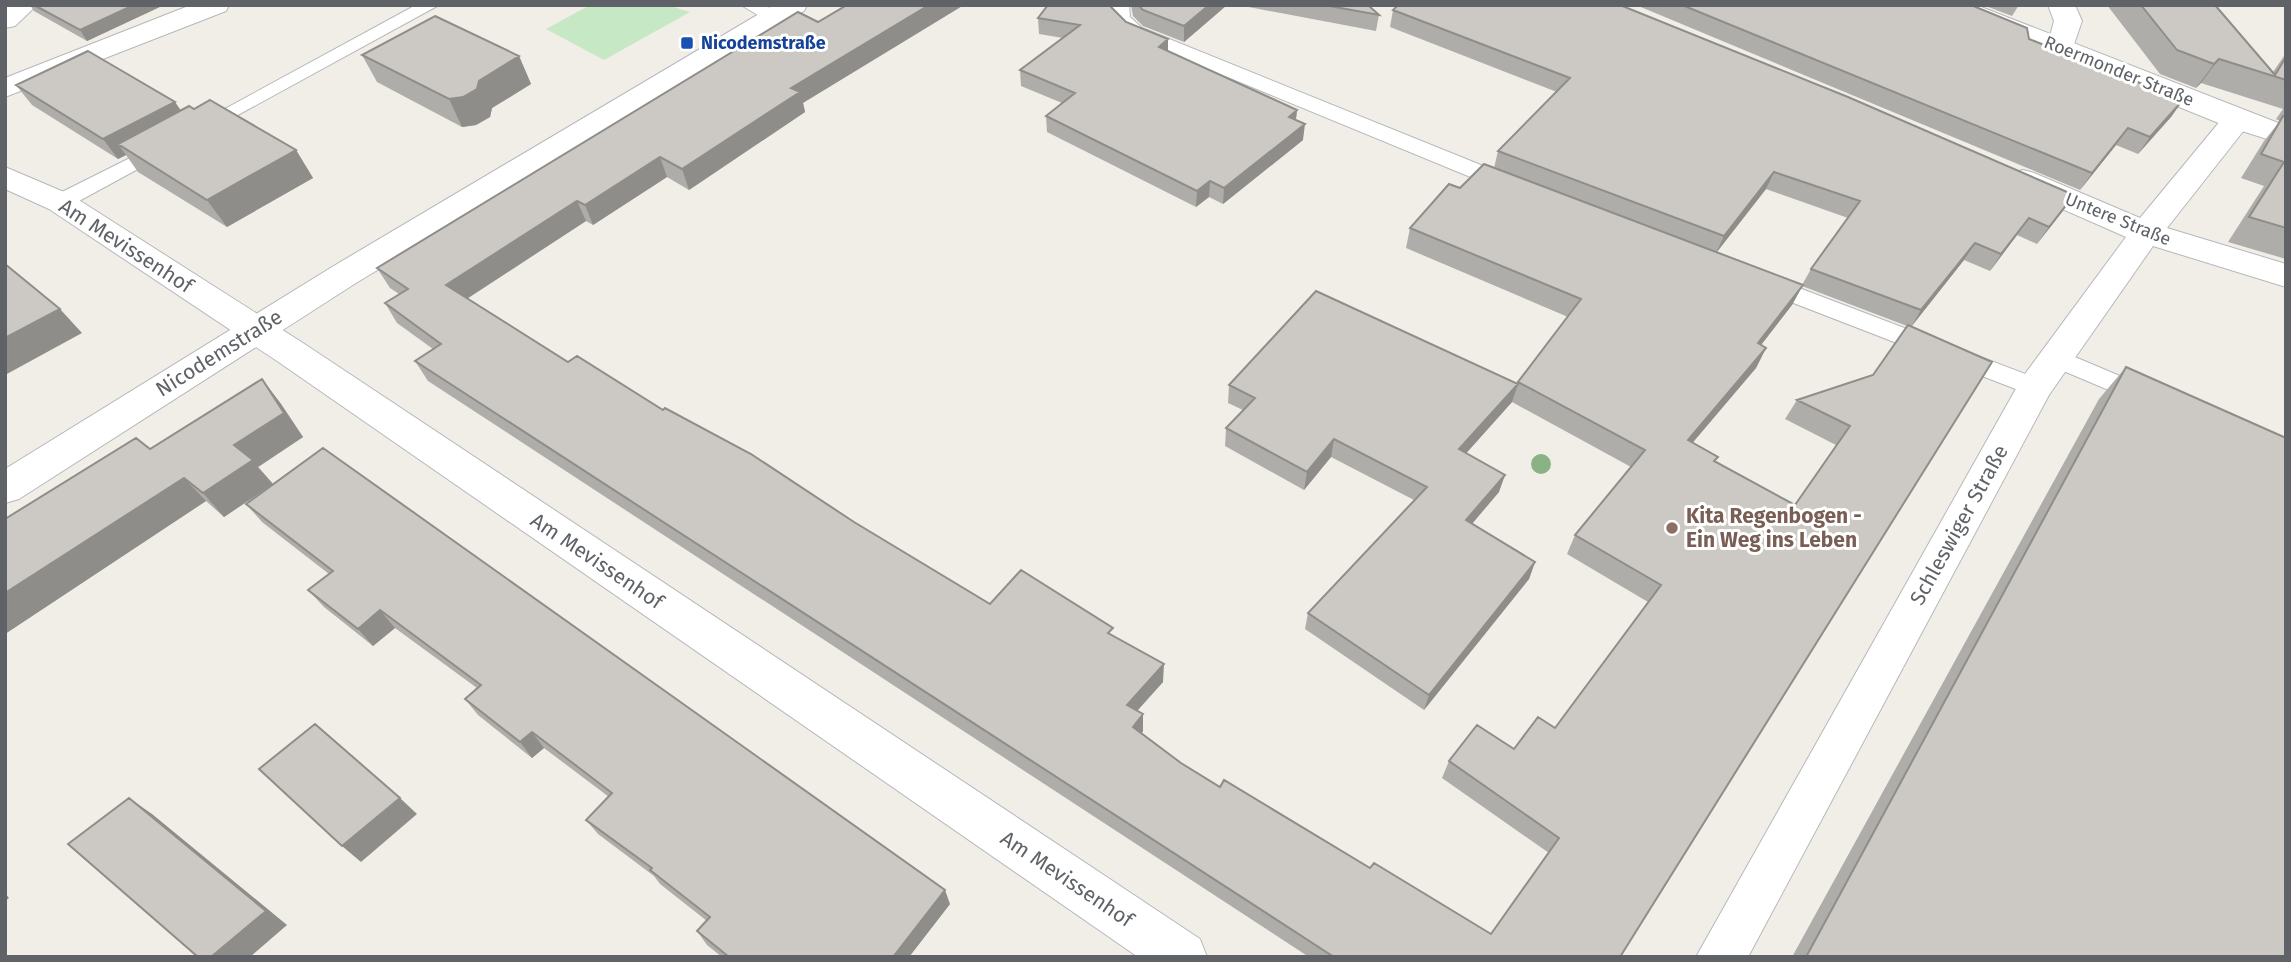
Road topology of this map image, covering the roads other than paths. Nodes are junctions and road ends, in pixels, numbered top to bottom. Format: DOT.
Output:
graph roads {
  1 [pos="24,5"];
  2 [pos="216,5"];
  3 [pos="430,5"];
  4 [pos="1120,5"];
  5 [pos="1952,5"];
  6 [pos="2061,5"];
  7 [pos="773,9"];
  8 [pos="5,20"];
  9 [pos="2060,47"];
  10 [pos="5,88"];
  11 [pos="2237,120"];
  12 [pos="2286,136"];
  13 [pos="1992,167"];
  14 [pos="5,177"];
  15 [pos="1532,194"];
  16 [pos="60,202"];
  17 [pos="2146,233"];
  18 [pos="1739,273"];
  19 [pos="2286,275"];
  20 [pos="254,331"];
  21 [pos="2045,372"];
  22 [pos="2167,405"];
  23 [pos="5,488"];
  24 [pos="1182,957"];
  25 [pos="1721,957"];
  1 -- 8 [label="street"];
  2 -- 10 [label="street"];
  3 -- 16 [label="lane"];
  4 -- 15 [label="lane"];
  5 -- 9 [label="street, Roermonder Straße"];
  6 -- 9 [label="street"];
  7 -- 20 [label="street, Nicodemstraße"];
  9 -- 11 [label="street, Roermonder Straße"];
  11 -- 12 [label="street, Roermonder Straße"];
  11 -- 17 [label="street, Schleswiger Straße"];
  13 -- 17 [label="street, Untere Straße"];
  14 -- 16 [label="street, Am Mevissenhof"];
  16 -- 20 [label="street, Am Mevissenhof"];
  17 -- 19 [label="street, Untere Straße"];
  17 -- 21 [label="street, Schleswiger Straße"];
  18 -- 21 [label="lane"];
  20 -- 23 [label="street, Nicodemstraße"];
  20 -- 24 [label="street, Am Mevissenhof"];
  21 -- 22 [label="lane"];
  21 -- 25 [label="street, Schleswiger Straße"];
}
